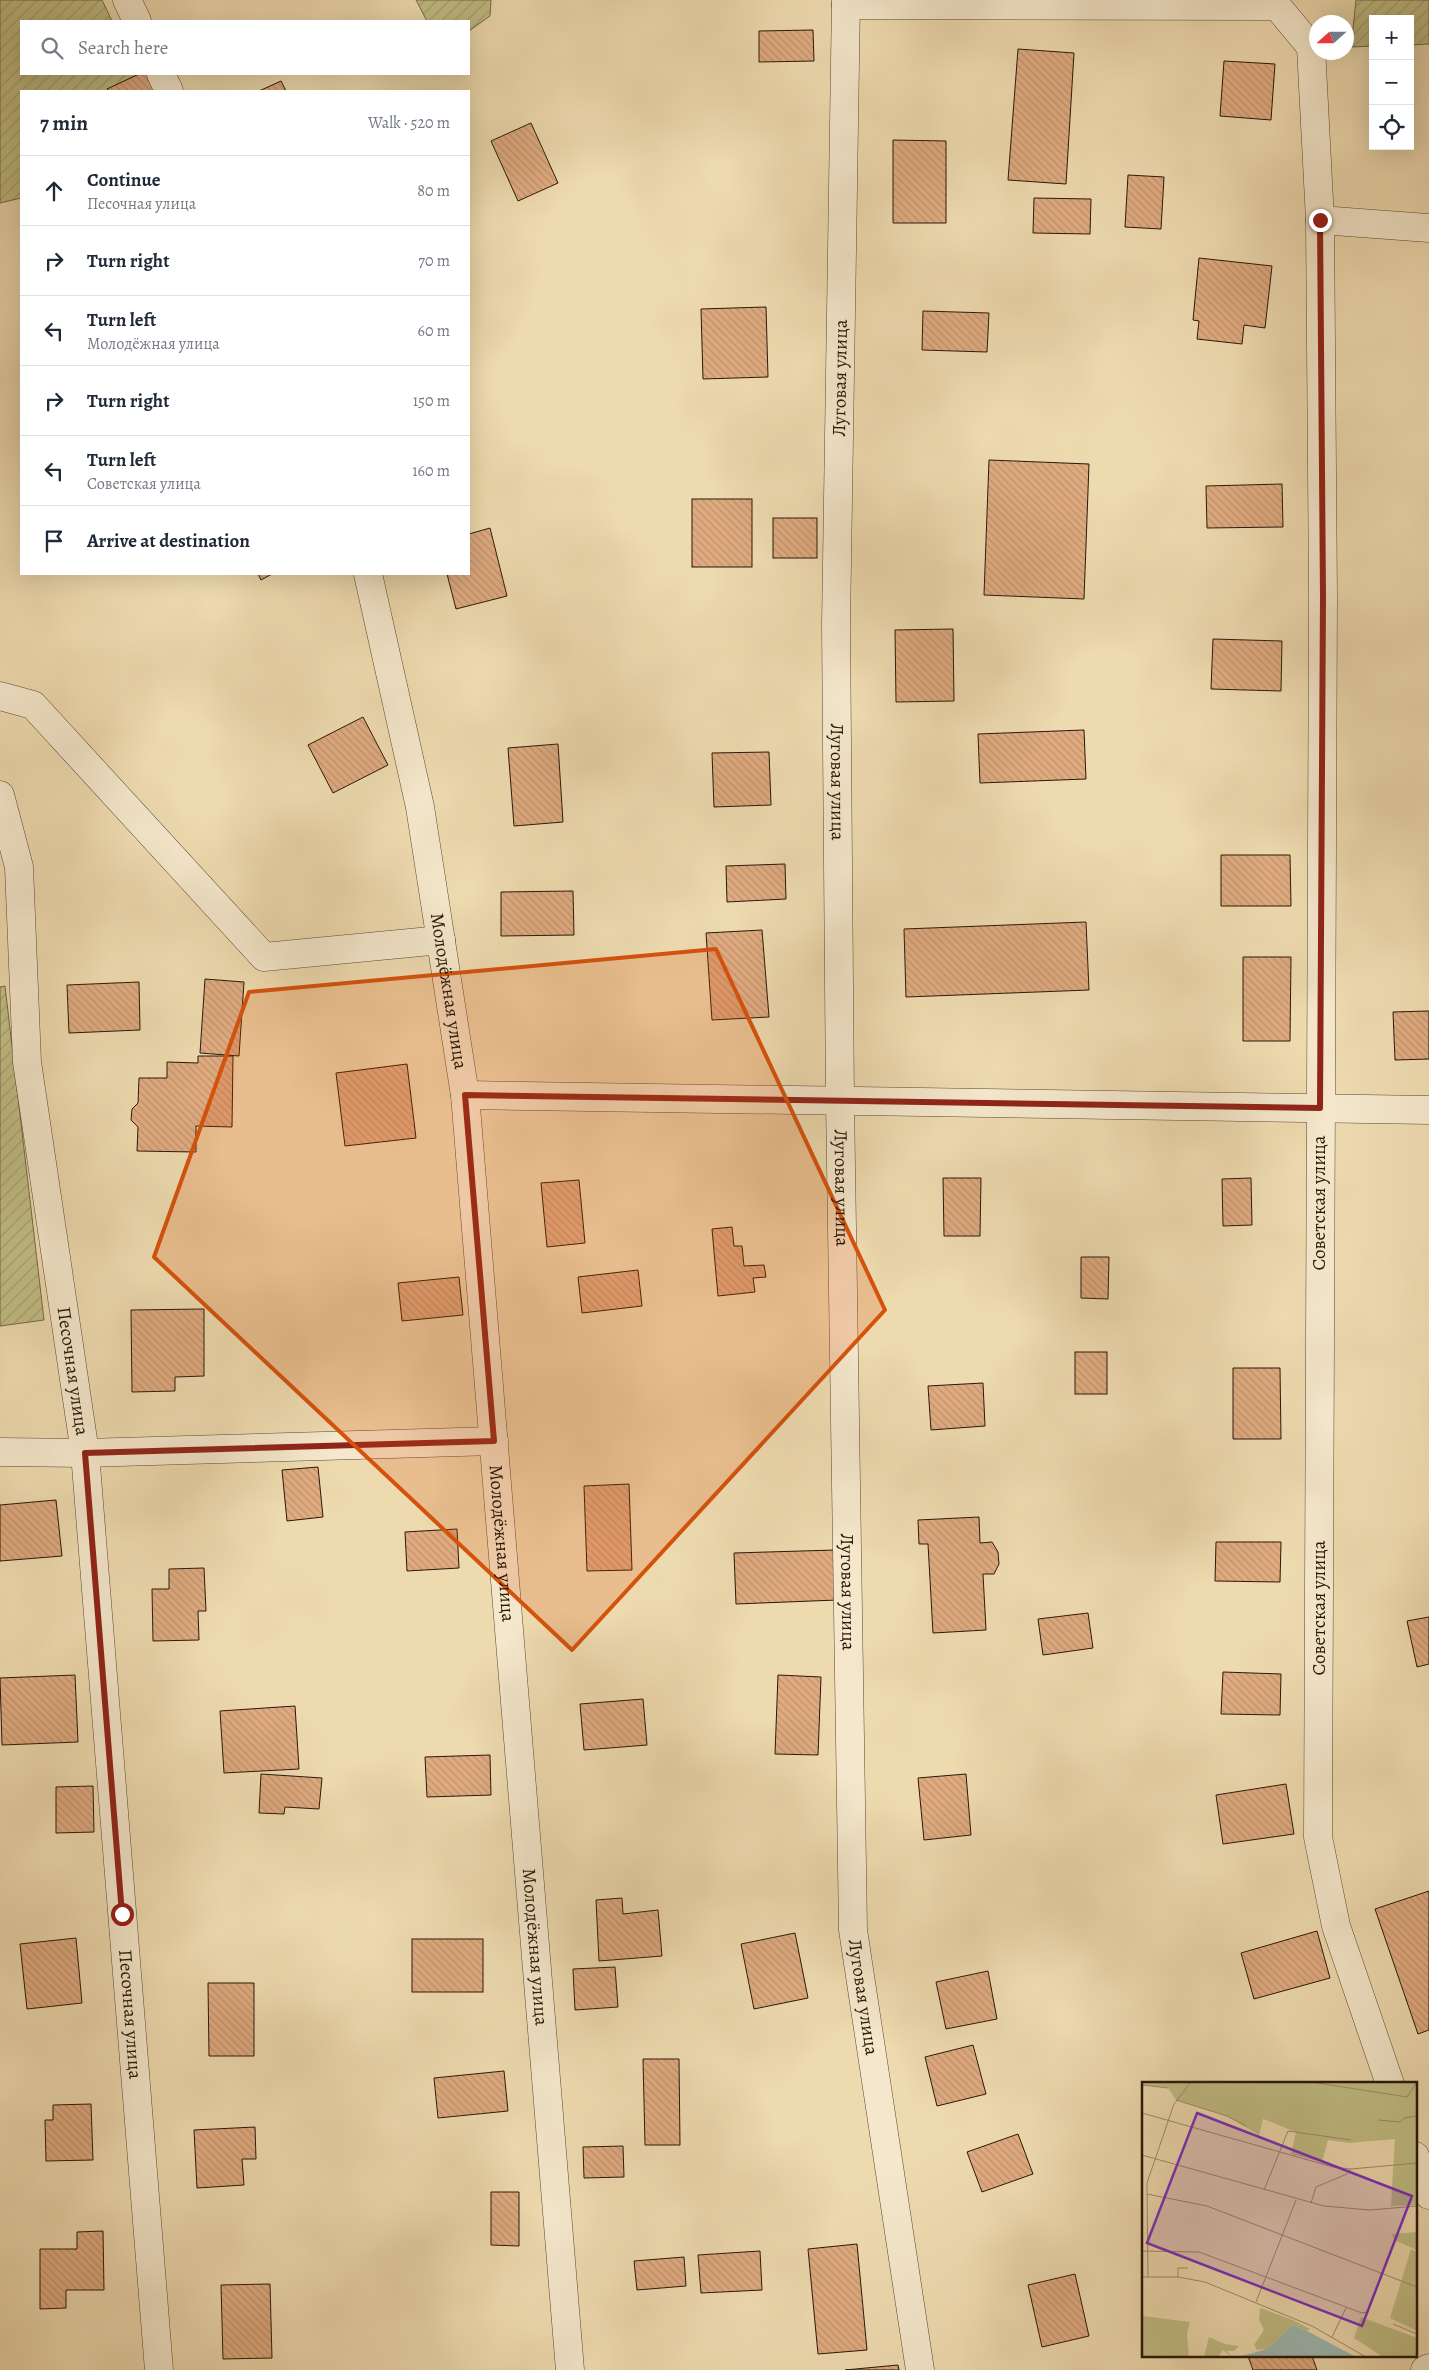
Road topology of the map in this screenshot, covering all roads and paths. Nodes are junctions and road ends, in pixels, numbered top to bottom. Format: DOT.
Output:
graph roads {
  1 [pos="127,0"];
  2 [pos="846,3"];
  3 [pos="137,20"];
  4 [pos="161,75"];
  5 [pos="169,90"];
  6 [pos="1320,220"];
  7 [pos="1429,228"];
  8 [pos="368,575"];
  9 [pos="0,696"];
  10 [pos="0,795"];
  11 [pos="442,940"];
  12 [pos="465,1095"];
  13 [pos="840,1101"];
  14 [pos="1320,1108"];
  15 [pos="1429,1110"];
  16 [pos="494,1441"];
  17 [pos="0,1452"];
  18 [pos="85,1453"];
  19 [pos="1389,2082"];
  20 [pos="1416,2159"];
  21 [pos="1429,2195"];
  22 [pos="1429,2368"];
  23 [pos="159,2370"];
  24 [pos="570,2370"];
  25 [pos="920,2370"];
  26 [pos="1425,2370"];
  1 -- 3 [label="street"];
  2 -- 6 [label="street, Советская улица"];
  2 -- 13 [label="street, Луговая улица"];
  4 -- 5 [label="street"];
  6 -- 7 [label="street"];
  6 -- 14 [label="street, Советская улица"];
  8 -- 11 [label="street, Молодёжная улица"];
  9 -- 11 [label="street"];
  10 -- 18 [label="street, Песочная улица"];
  11 -- 12 [label="street, Молодёжная улица"];
  12 -- 13 [label="street"];
  12 -- 16 [label="street, Молодёжная улица"];
  13 -- 14 [label="street"];
  13 -- 25 [label="street, Луговая улица"];
  14 -- 15 [label="street"];
  14 -- 19 [label="street, Советская улица"];
  16 -- 18 [label="street"];
  16 -- 24 [label="street, Молодёжная улица"];
  17 -- 18 [label="street"];
  18 -- 23 [label="street, Песочная улица"];
  20 -- 21 [label="street"];
  22 -- 26 [label="street"];
}
